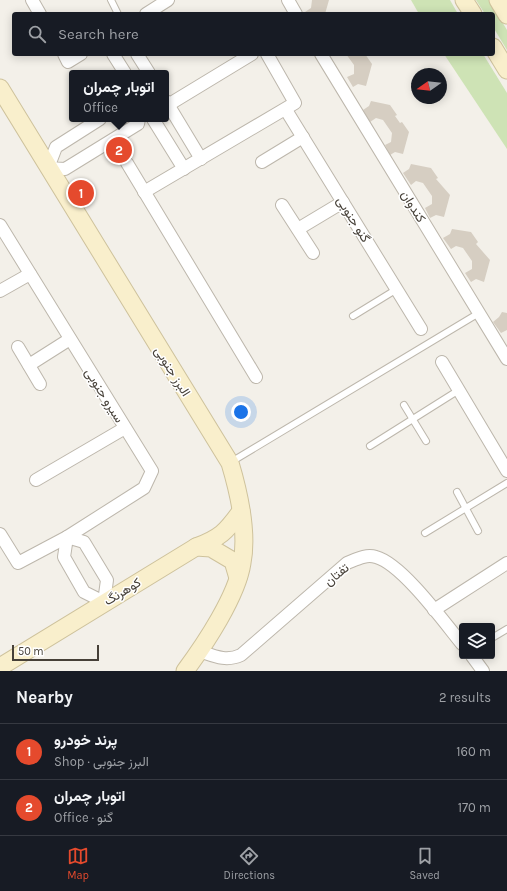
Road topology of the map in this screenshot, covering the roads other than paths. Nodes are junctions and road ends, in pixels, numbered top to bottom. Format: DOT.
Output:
graph roads {
  1 [pos="32,0"];
  2 [pos="111,0"];
  3 [pos="168,0"];
  4 [pos="288,0"];
  5 [pos="464,0"];
  6 [pos="498,0"];
  7 [pos="39,12"];
  8 [pos="117,12"];
  9 [pos="149,12"];
  10 [pos="295,12"];
  11 [pos="472,12"];
  12 [pos="507,15"];
  13 [pos="495,50"];
  14 [pos="114,56"];
  15 [pos="138,56"];
  16 [pos="249,56"];
  17 [pos="268,56"];
  18 [pos="322,56"];
  19 [pos="123,70"];
  20 [pos="146,70"];
  21 [pos="507,70"];
  22 [pos="0,88"];
  23 [pos="169,102"];
  24 [pos="169,106"];
  25 [pos="286,110"];
  26 [pos="95,122"];
  27 [pos="138,122"];
  28 [pos="155,122"];
  29 [pos="303,137"];
  30 [pos="201,159"];
  31 [pos="262,162"];
  32 [pos="127,163"];
  33 [pos="48,168"];
  34 [pos="184,169"];
  35 [pos="144,192"];
  36 [pos="343,202"];
  37 [pos="282,205"];
  38 [pos="1,228"];
  39 [pos="298,229"];
  40 [pos="313,253"];
  41 [pos="30,274"];
  42 [pos="397,289"];
  43 [pos="0,292"];
  44 [pos="479,313"];
  45 [pos="353,316"];
  46 [pos="422,329"];
  47 [pos="70,340"];
  48 [pos="18,348"];
  49 [pos="507,359"];
  50 [pos="442,362"];
  51 [pos="29,365"];
  52 [pos="256,377"];
  53 [pos="40,384"];
  54 [pos="459,390"];
  55 [pos="404,404"];
  56 [pos="413,419"];
  57 [pos="125,428"];
  58 [pos="426,441"];
  59 [pos="370,446"];
  60 [pos="230,463"];
  61 [pos="507,471"];
  62 [pos="36,480"];
  63 [pos="507,483"];
  64 [pos="457,492"];
  65 [pos="466,509"];
  66 [pos="241,511"];
  67 [pos="478,531"];
  68 [pos="425,533"];
  69 [pos="0,534"];
  70 [pos="67,536"];
  71 [pos="196,547"];
  72 [pos="507,563"];
  73 [pos="238,578"];
  74 [pos="104,602"];
  75 [pos="434,610"];
  76 [pos="507,629"];
  77 [pos="495,636"];
  78 [pos="459,640"];
  79 [pos="199,651"];
  80 [pos="474,659"];
  81 [pos="0,667"];
  82 [pos="186,671"];
  83 [pos="483,671"];
  1 -- 7 [label="street"];
  2 -- 8 [label="lane"];
  3 -- 9 [label="street"];
  4 -- 10 [label="street"];
  5 -- 11 [label="street"];
  6 -- 12 [label="street"];
  13 -- 21 [label="street"];
  14 -- 19 [label="street"];
  15 -- 20 [label="street"];
  16 -- 23 [label="street"];
  17 -- 25 [label="street"];
  18 -- 44 [label="street, کندوان"];
  22 -- 33 [label="street, البرز جنوبی"];
  24 -- 30 [label="street"];
  25 -- 29 [label="street, گنو جنوبی"];
  25 -- 30 [label="street"];
  26 -- 33 [label="street"];
  27 -- 33 [label="street"];
  28 -- 34 [label="street"];
  29 -- 31 [label="street"];
  29 -- 36 [label="street, گنو جنوبی"];
  30 -- 34 [label="street"];
  32 -- 35 [label="street"];
  33 -- 60 [label="street, البرز جنوبی"];
  34 -- 35 [label="street"];
  35 -- 52 [label="street"];
  36 -- 39 [label="street"];
  36 -- 42 [label="street, گنو جنوبی"];
  37 -- 39 [label="street"];
  38 -- 41 [label="street, سیرو جنوبی"];
  39 -- 40 [label="street"];
  41 -- 43 [label="street"];
  41 -- 47 [label="street, سیرو جنوبی"];
  42 -- 45 [label="lane"];
  42 -- 46 [label="street, گنو جنوبی"];
  44 -- 49 [label="street, کندوان"];
  44 -- 60 [label="lane"];
  47 -- 51 [label="street"];
  47 -- 57 [label="street, سیرو جنوبی"];
  48 -- 51 [label="street"];
  50 -- 54 [label="street"];
  51 -- 53 [label="street"];
  54 -- 56 [label="lane"];
  54 -- 61 [label="street"];
  55 -- 56 [label="lane"];
  56 -- 58 [label="lane"];
  56 -- 59 [label="lane"];
  57 -- 62 [label="street"];
  57 -- 70 [label="street, سیرو جنوبی"];
  60 -- 66 [label="street, البرز جنوبی"];
  63 -- 65 [label="lane"];
  64 -- 65 [label="lane"];
  65 -- 67 [label="lane"];
  65 -- 68 [label="lane"];
  66 -- 71 [label="street, کوهرنگ"];
  66 -- 73 [label="street, البرز جنوبی"];
  69 -- 70 [label="street"];
  70 -- 74 [label="street"];
  70 -- 74 [label="street"];
  71 -- 73 [label="street"];
  71 -- 74 [label="street, کوهرنگ"];
  72 -- 75 [label="street"];
  73 -- 79 [label="street, البرز جنوبی"];
  74 -- 81 [label="street, کوهرنگ"];
  75 -- 78 [label="street, تفتان"];
  75 -- 79 [label="street, تفتان"];
  76 -- 77 [label="lane"];
  79 -- 82 [label="street, البرز جنوبی"];
  80 -- 83 [label="street"];
}
